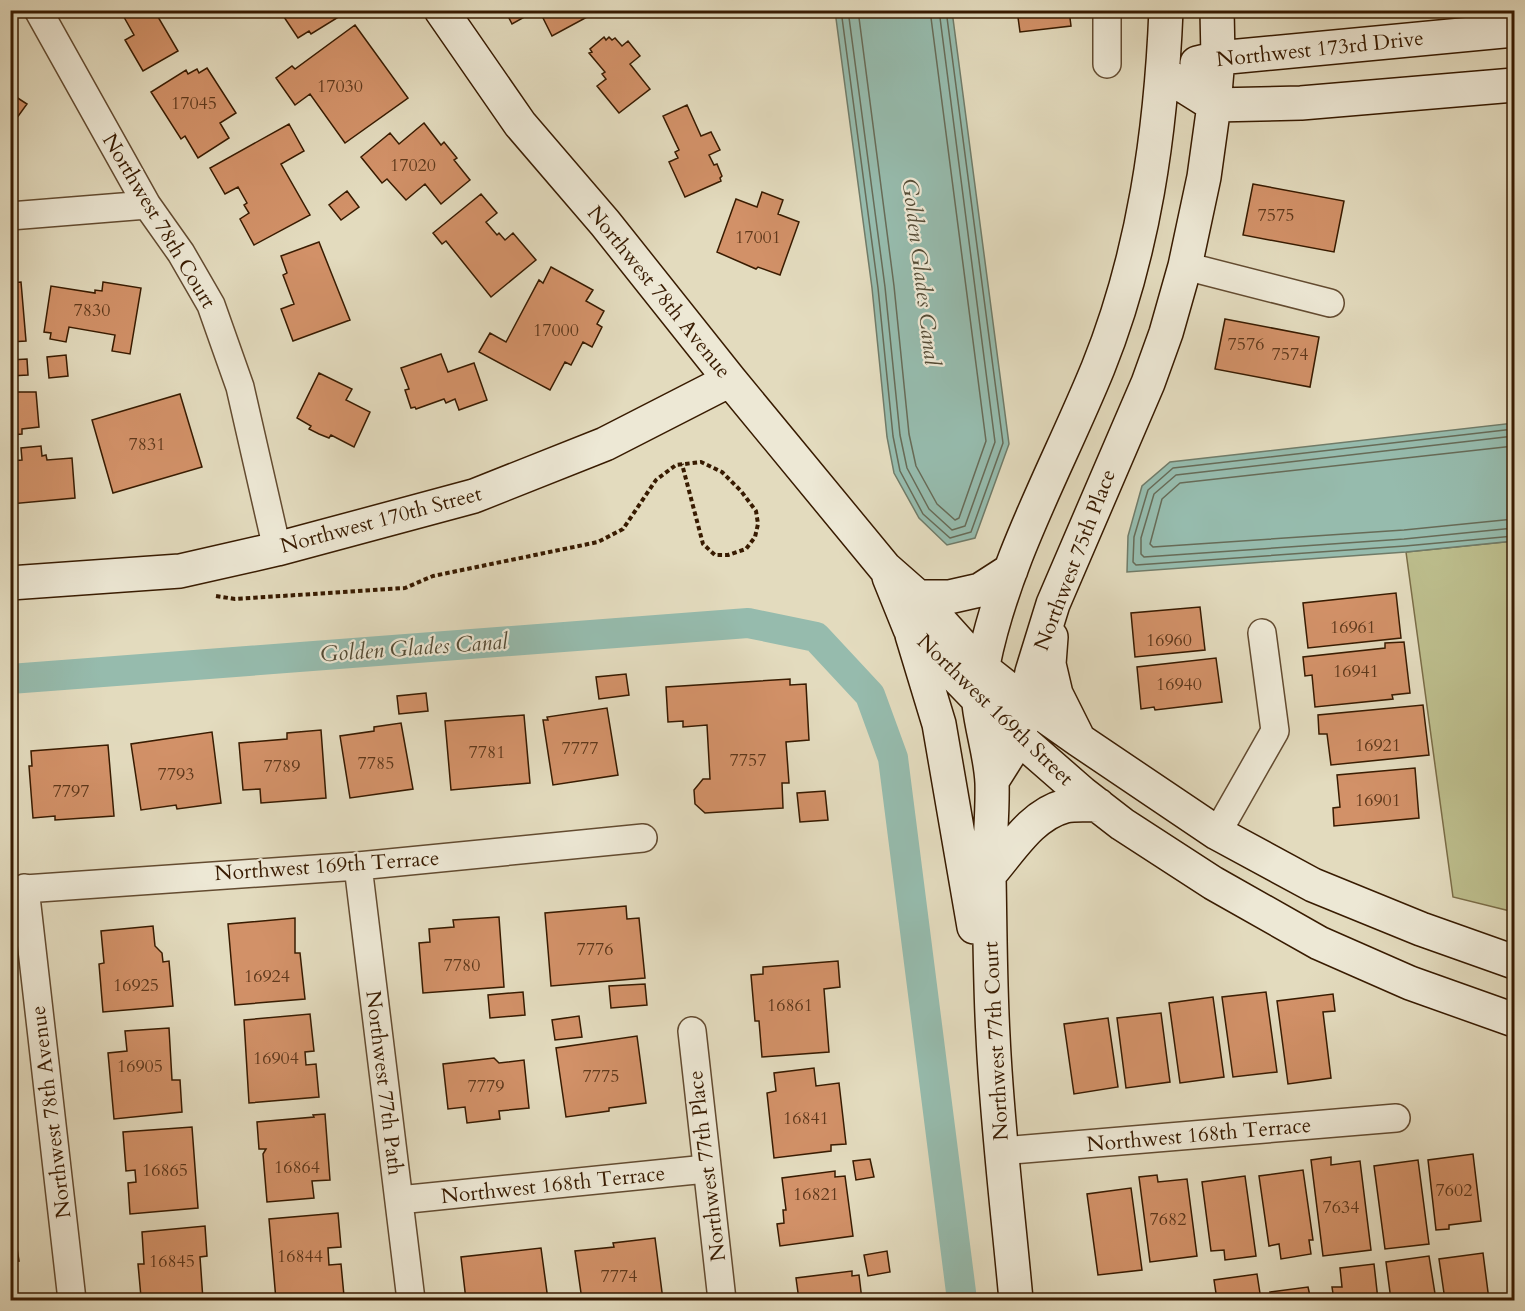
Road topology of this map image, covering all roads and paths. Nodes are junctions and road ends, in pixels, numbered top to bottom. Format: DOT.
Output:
graph roads {
  1 [pos="38,10"];
  2 [pos="441,10"];
  3 [pos="1107,10"];
  4 [pos="1166,10"];
  5 [pos="1217,10"];
  6 [pos="1515,30"];
  7 [pos="1218,58"];
  8 [pos="1107,64"];
  9 [pos="1163,73"];
  10 [pos="1515,85"];
  11 [pos="1214,105"];
  12 [pos="147,205"];
  13 [pos="10,216"];
  14 [pos="1185,266"];
  15 [pos="1330,303"];
  16 [pos="730,380"];
  17 [pos="682,464"];
  18 [pos="277,549"];
  19 [pos="885,567"];
  20 [pos="1011,570"];
  21 [pos="10,583"];
  22 [pos="207,595"];
  23 [pos="918,597"];
  24 [pos="1053,604"];
  25 [pos="910,628"];
  26 [pos="1262,633"];
  27 [pos="982,668"];
  28 [pos="979,700"];
  29 [pos="1025,702"];
  30 [pos="1019,738"];
  31 [pos="1079,740"];
  32 [pos="992,781"];
  33 [pos="1098,805"];
  34 [pos="1217,833"];
  35 [pos="643,838"];
  36 [pos="358,866"];
  37 [pos="989,875"];
  38 [pos="18,889"];
  39 [pos="1515,962"];
  40 [pos="1515,1020"];
  41 [pos="692,1031"];
  42 [pos="993,1035"];
  43 [pos="1396,1118"];
  44 [pos="1001,1151"];
  45 [pos="706,1170"];
  46 [pos="399,1200"];
  47 [pos="72,1300"];
  48 [pos="411,1300"];
  49 [pos="722,1300"];
  50 [pos="1017,1300"];
  1 -- 12 [label="street, Northwest 78th Court"];
  2 -- 16 [label="street, Northwest 78th Avenue"];
  3 -- 8 [label="street"];
  4 -- 9 [label="street"];
  5 -- 7 [label="street, Northwest 75th Place"];
  6 -- 7 [label="street, Northwest 173rd Drive"];
  7 -- 9 [label="street, Northwest 173rd Drive"];
  7 -- 11 [label="street, Northwest 75th Place"];
  9 -- 11 [label="street, Northwest 173rd Drive"];
  9 -- 20 [label="street"];
  10 -- 11 [label="street"];
  11 -- 14 [label="street, Northwest 75th Place"];
  12 -- 13 [label="street"];
  12 -- 18 [label="street, Northwest 78th Court"];
  14 -- 15 [label="street"];
  14 -- 24 [label="street, Northwest 75th Place"];
  16 -- 18 [label="street, Northwest 170th Street"];
  16 -- 19 [label="street, Northwest 78th Avenue"];
  17 -- 17 [label="path"];
  17 -- 22 [label="path"];
  18 -- 21 [label="street, Northwest 170th Street"];
  19 -- 23 [label="street, Northwest 169th Street"];
  19 -- 25 [label="street, Northwest 169th Street"];
  20 -- 23 [label="street"];
  20 -- 27 [label="street"];
  23 -- 27 [label="street, Northwest 169th Street"];
  24 -- 29 [label="street, Northwest 75th Place"];
  24 -- 31 [label="street"];
  25 -- 28 [label="street, Northwest 169th Street"];
  25 -- 42 [label="street"];
  26 -- 34 [label="street"];
  27 -- 28 [label="street"];
  27 -- 29 [label="street, Northwest 169th Street"];
  28 -- 30 [label="street, Northwest 169th Street"];
  28 -- 32 [label="street"];
  29 -- 30 [label="street, Northwest 75th Place"];
  29 -- 31 [label="street, Northwest 169th Street"];
  30 -- 32 [label="street, Northwest 75th Place"];
  30 -- 33 [label="street, Northwest 169th Street"];
  31 -- 34 [label="street, Northwest 169th Street"];
  32 -- 37 [label="street, Northwest 77th Court"];
  33 -- 37 [label="street"];
  33 -- 40 [label="street, Northwest 169th Street"];
  34 -- 39 [label="street, Northwest 169th Street"];
  35 -- 36 [label="street, Northwest 169th Terrace"];
  36 -- 38 [label="street, Northwest 169th Terrace"];
  36 -- 46 [label="street, Northwest 77th Path"];
  37 -- 42 [label="street, Northwest 77th Court"];
  38 -- 47 [label="street, Northwest 78th Avenue"];
  41 -- 45 [label="street, Northwest 77th Place"];
  42 -- 44 [label="street, Northwest 77th Court"];
  43 -- 44 [label="street, Northwest 168th Terrace"];
  44 -- 50 [label="street, Northwest 77th Court"];
  45 -- 46 [label="street, Northwest 168th Terrace"];
  45 -- 49 [label="street, Northwest 77th Place"];
  46 -- 48 [label="street, Northwest 77th Path"];
}
